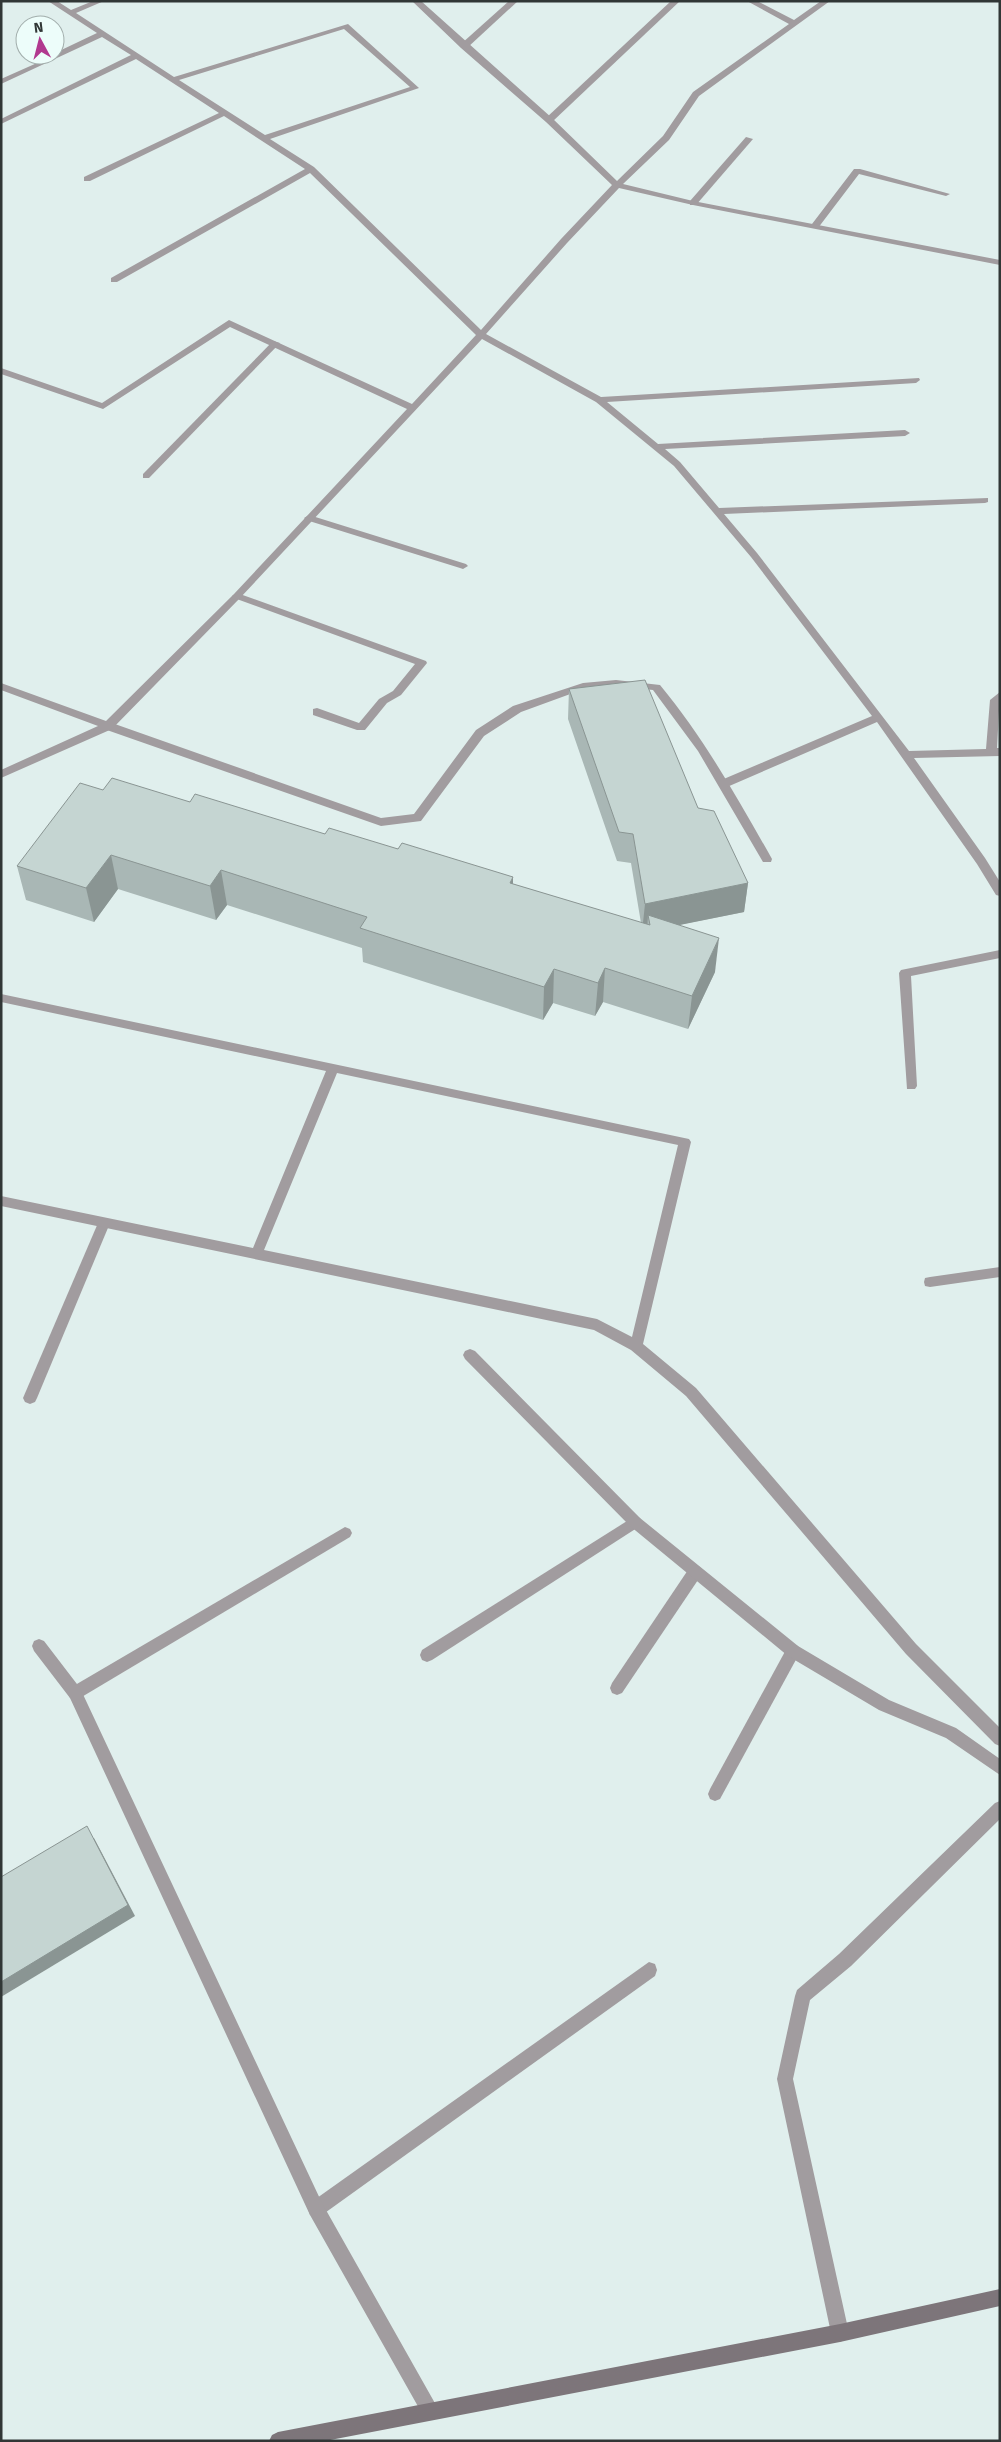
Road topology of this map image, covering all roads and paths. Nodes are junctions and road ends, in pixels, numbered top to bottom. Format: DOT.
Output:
graph roads {
  1 [pos="52,1"];
  2 [pos="100,1"];
  3 [pos="416,1"];
  4 [pos="514,1"];
  5 [pos="676,1"];
  6 [pos="751,1"];
  7 [pos="826,1"];
  8 [pos="70,13"];
  9 [pos="795,24"];
  10 [pos="103,33"];
  11 [pos="464,46"];
  12 [pos="137,55"];
  13 [pos="175,79"];
  14 [pos="1,82"];
  15 [pos="225,113"];
  16 [pos="549,120"];
  17 [pos="1,122"];
  18 [pos="264,138"];
  19 [pos="748,139"];
  20 [pos="311,169"];
  21 [pos="87,179"];
  22 [pos="617,185"];
  23 [pos="946,194"];
  24 [pos="692,202"];
  25 [pos="815,226"];
  26 [pos="1000,263"];
  27 [pos="114,280"];
  28 [pos="480,335"];
  29 [pos="276,343"];
  30 [pos="1,371"];
  31 [pos="916,380"];
  32 [pos="599,400"];
  33 [pos="411,407"];
  34 [pos="905,433"];
  35 [pos="656,447"];
  36 [pos="146,476"];
  37 [pos="985,500"];
  38 [pos="717,511"];
  39 [pos="309,518"];
  40 [pos="463,566"];
  41 [pos="237,596"];
  42 [pos="1,686"];
  43 [pos="1000,695"];
  44 [pos="317,712"];
  45 [pos="879,717"];
  46 [pos="108,726"];
  47 [pos="996,752"];
  48 [pos="905,755"];
  49 [pos="1,774"];
  50 [pos="723,784"];
  51 [pos="767,859"];
  52 [pos="1000,892"];
  53 [pos="1000,954"];
  54 [pos="1,998"];
  55 [pos="334,1067"];
  56 [pos="911,1086"];
  57 [pos="1,1202"];
  58 [pos="104,1223"];
  59 [pos="256,1254"];
  60 [pos="1000,1272"];
  61 [pos="930,1282"];
  62 [pos="636,1346"];
  63 [pos="470,1355"];
  64 [pos="30,1398"];
  65 [pos="635,1522"];
  66 [pos="345,1533"];
  67 [pos="695,1572"];
  68 [pos="39,1646"];
  69 [pos="793,1651"];
  70 [pos="427,1655"];
  71 [pos="617,1688"];
  72 [pos="75,1693"];
  73 [pos="1000,1739"];
  74 [pos="1000,1768"];
  75 [pos="716,1794"];
  76 [pos="1000,1808"];
  77 [pos="649,1970"];
  78 [pos="316,2209"];
  79 [pos="1000,2297"];
  80 [pos="840,2333"];
  81 [pos="430,2411"];
  82 [pos="278,2441"];
  1 -- 8 [label="street"];
  2 -- 8 [label="street"];
  3 -- 11 [label="street"];
  4 -- 11 [label="street"];
  5 -- 16 [label="street"];
  6 -- 9 [label="street"];
  7 -- 9 [label="street"];
  8 -- 10 [label="street"];
  9 -- 22 [label="street"];
  10 -- 12 [label="street"];
  10 -- 14 [label="street"];
  11 -- 16 [label="street"];
  12 -- 13 [label="street"];
  12 -- 17 [label="street"];
  13 -- 15 [label="street"];
  13 -- 18 [label="street"];
  15 -- 18 [label="street"];
  15 -- 21 [label="street"];
  16 -- 22 [label="street"];
  18 -- 20 [label="street"];
  19 -- 24 [label="street"];
  20 -- 27 [label="street"];
  20 -- 28 [label="street"];
  22 -- 24 [label="street"];
  22 -- 28 [label="street"];
  23 -- 25 [label="street"];
  24 -- 25 [label="street"];
  25 -- 26 [label="street"];
  28 -- 32 [label="street"];
  28 -- 33 [label="street"];
  29 -- 30 [label="street"];
  29 -- 33 [label="street"];
  29 -- 36 [label="street"];
  31 -- 32 [label="street"];
  32 -- 35 [label="street"];
  33 -- 39 [label="street"];
  34 -- 35 [label="street"];
  35 -- 38 [label="street"];
  37 -- 38 [label="street"];
  38 -- 45 [label="street"];
  39 -- 40 [label="street"];
  39 -- 41 [label="street"];
  41 -- 44 [label="street"];
  41 -- 46 [label="street"];
  42 -- 46 [label="street"];
  43 -- 47 [label="street"];
  45 -- 48 [label="street"];
  45 -- 50 [label="street"];
  46 -- 49 [label="street"];
  46 -- 50 [label="street"];
  47 -- 48 [label="street"];
  48 -- 52 [label="street"];
  50 -- 51 [label="street"];
  53 -- 56 [label="street"];
  54 -- 55 [label="street"];
  55 -- 59 [label="street"];
  55 -- 62 [label="street"];
  57 -- 58 [label="street"];
  58 -- 59 [label="street"];
  58 -- 64 [label="street"];
  59 -- 62 [label="street"];
  60 -- 61 [label="street"];
  62 -- 73 [label="street"];
  63 -- 65 [label="street"];
  65 -- 67 [label="street"];
  65 -- 70 [label="street"];
  66 -- 72 [label="street"];
  67 -- 69 [label="street"];
  67 -- 71 [label="street"];
  68 -- 72 [label="street"];
  69 -- 74 [label="street"];
  69 -- 75 [label="street"];
  72 -- 78 [label="street"];
  76 -- 80 [label="street"];
  77 -- 78 [label="street"];
  78 -- 81 [label="street"];
  79 -- 80 [label="street"];
  80 -- 81 [label="street"];
  81 -- 82 [label="street"];
}
